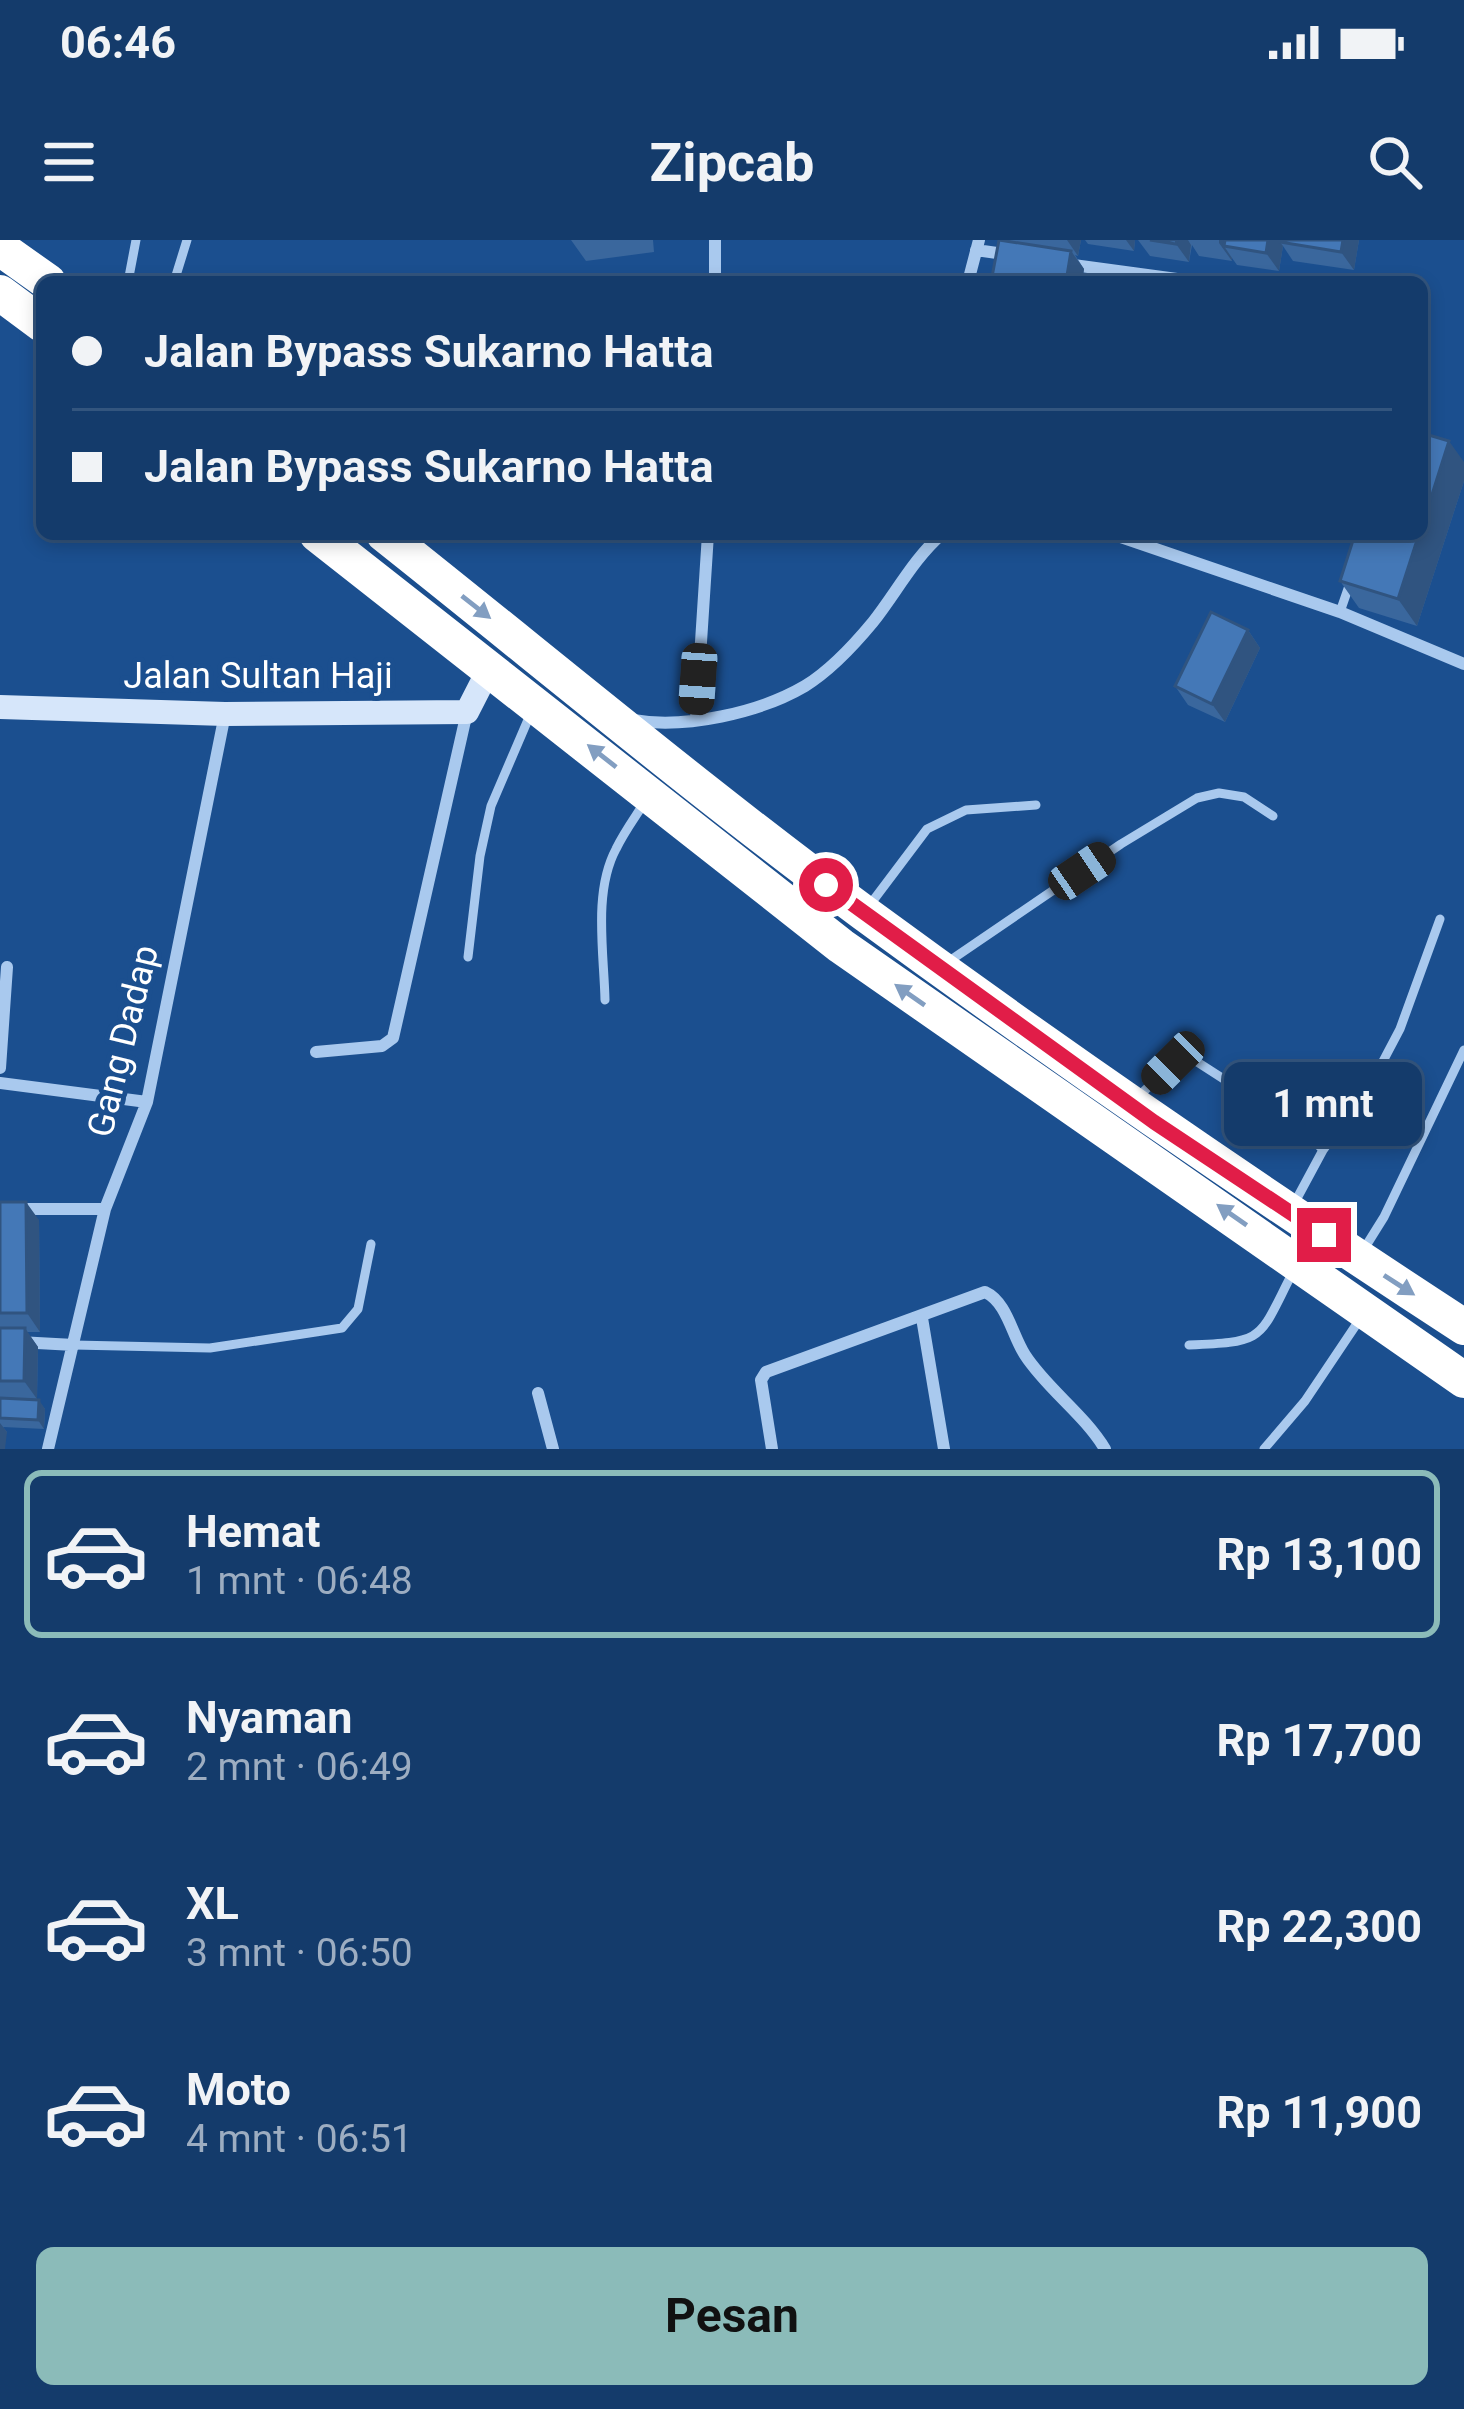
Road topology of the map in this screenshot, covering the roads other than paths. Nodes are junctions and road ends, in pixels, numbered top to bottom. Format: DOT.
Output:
graph roads {
  1 [pos="136,240"];
  2 [pos="187,240"];
  3 [pos="715,240"];
  4 [pos="978,245"];
  5 [pos="0,248"];
  6 [pos="1023,257"];
  7 [pos="1046,260"];
  8 [pos="40,276"];
  9 [pos="129,276"];
  10 [pos="176,276"];
  11 [pos="715,276"];
  12 [pos="970,276"];
  13 [pos="1157,276"];
  14 [pos="0,293"];
  15 [pos="36,320"];
  16 [pos="325,540"];
  17 [pos="392,540"];
  18 [pos="708,540"];
  19 [pos="928,540"];
  20 [pos="1130,540"];
  21 [pos="1356,568"];
  22 [pos="1340,612"];
  23 [pos="1464,664"];
  24 [pos="489,669"];
  25 [pos="535,705"];
  26 [pos="0,707"];
  27 [pos="467,712"];
  28 [pos="224,714"];
  29 [pos="614,716"];
  30 [pos="695,719"];
  31 [pos="650,795"];
  32 [pos="1036,805"];
  33 [pos="1273,816"];
  34 [pos="863,913"];
  35 [pos="1439,919"];
  36 [pos="467,957"];
  37 [pos="7,968"];
  38 [pos="940,968"];
  39 [pos="605,1000"];
  40 [pos="1464,1050"];
  41 [pos="316,1052"];
  42 [pos="0,1068"];
  43 [pos="0,1083"];
  44 [pos="147,1102"];
  45 [pos="1130,1105"];
  46 [pos="1323,1150"];
  47 [pos="0,1209"];
  48 [pos="106,1209"];
  49 [pos="1289,1212"];
  50 [pos="371,1244"];
  51 [pos="1358,1258"];
  52 [pos="1299,1262"];
  53 [pos="1366,1311"];
  54 [pos="922,1318"];
  55 [pos="1464,1327"];
  56 [pos="0,1341"];
  57 [pos="74,1345"];
  58 [pos="1189,1345"];
  59 [pos="1464,1380"];
  60 [pos="538,1393"];
  61 [pos="48,1449"];
  62 [pos="553,1449"];
  63 [pos="772,1449"];
  64 [pos="944,1449"];
  65 [pos="1105,1449"];
  66 [pos="1264,1449"];
  1 -- 9 [label="lane"];
  2 -- 10 [label="lane"];
  3 -- 11 [label="street"];
  4 -- 6 [label="street"];
  4 -- 12 [label="street"];
  5 -- 8 [label="highway"];
  7 -- 13 [label="street"];
  14 -- 15 [label="highway"];
  16 -- 24 [label="highway"];
  17 -- 29 [label="highway, one-way"];
  18 -- 30 [label="street"];
  19 -- 30 [label="street"];
  20 -- 22 [label="street"];
  21 -- 22 [label="lane"];
  22 -- 23 [label="street"];
  24 -- 25 [label="highway"];
  24 -- 27 [label="street"];
  31 -- 25 [label="highway, one-way"];
  25 -- 36 [label="lane"];
  26 -- 28 [label="street, Jalan Sultan Haji"];
  27 -- 28 [label="street, Jalan Sultan Haji"];
  27 -- 41 [label="street"];
  28 -- 44 [label="street, Gang Dadap"];
  29 -- 30 [label="street"];
  29 -- 34 [label="highway"];
  31 -- 39 [label="lane"];
  52 -- 31 [label="highway, one-way"];
  32 -- 34 [label="lane"];
  33 -- 38 [label="lane"];
  34 -- 38 [label="highway"];
  35 -- 46 [label="lane"];
  37 -- 42 [label="street"];
  38 -- 45 [label="highway"];
  40 -- 51 [label="lane"];
  43 -- 44 [label="street"];
  44 -- 48 [label="street, Gang Dadap"];
  45 -- 46 [label="lane"];
  45 -- 49 [label="highway"];
  46 -- 49 [label="lane"];
  47 -- 48 [label="street"];
  48 -- 57 [label="street, Gang Dadap"];
  49 -- 51 [label="highway"];
  50 -- 57 [label="lane"];
  51 -- 55 [label="highway, one-way"];
  52 -- 53 [label="highway"];
  52 -- 58 [label="lane"];
  53 -- 59 [label="highway"];
  53 -- 66 [label="lane"];
  54 -- 63 [label="street"];
  54 -- 64 [label="street"];
  54 -- 65 [label="street"];
  56 -- 57 [label="street"];
  57 -- 61 [label="street, Gang Dadap"];
  60 -- 62 [label="street"];
}
